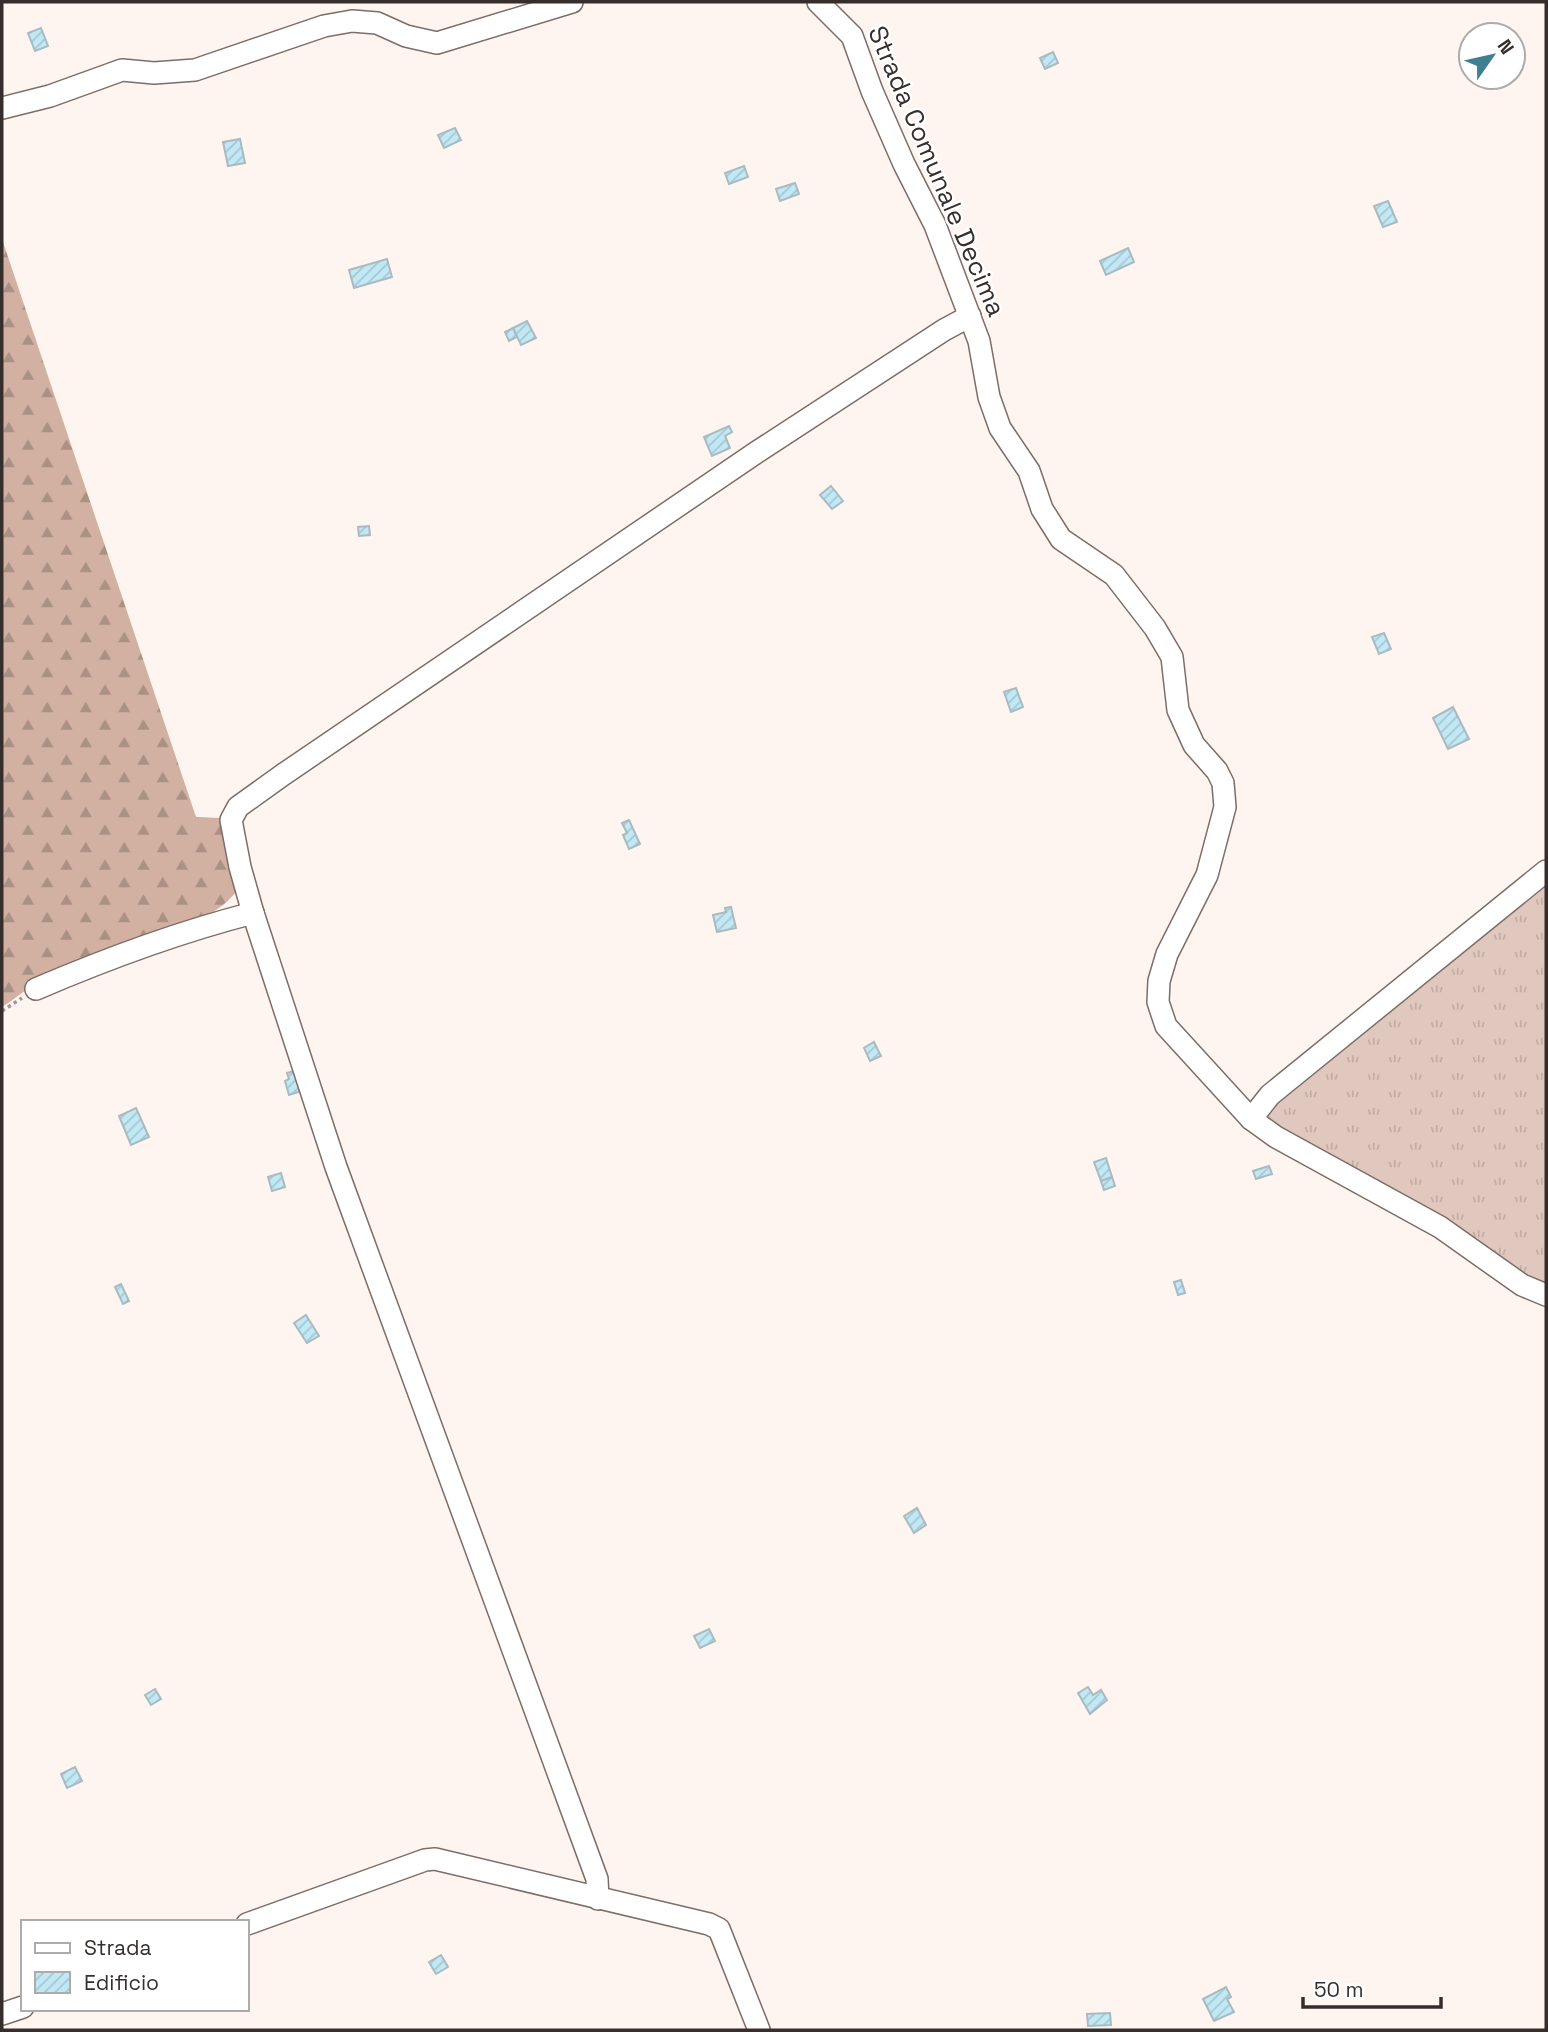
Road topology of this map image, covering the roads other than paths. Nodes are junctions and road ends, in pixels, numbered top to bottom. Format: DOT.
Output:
graph roads {
  1 [pos="572,2"];
  2 [pos="818,2"];
  3 [pos="2,108"];
  4 [pos="970,316"];
  5 [pos="1546,871"];
  6 [pos="253,914"];
  7 [pos="36,989"];
  8 [pos="1251,1119"];
  9 [pos="1546,1295"];
  10 [pos="598,1899"];
  11 [pos="248,1924"];
  12 [pos="21,2008"];
  13 [pos="2,2014"];
  14 [pos="759,2030"];
  1 -- 3 [label="street"];
  2 -- 4 [label="street, Strada Comunale Decima"];
  4 -- 6 [label="street"];
  4 -- 8 [label="street, Strada Comunale Decima"];
  5 -- 8 [label="street"];
  6 -- 7 [label="street"];
  6 -- 10 [label="street"];
  8 -- 9 [label="street, Strada Comunale Decima"];
  10 -- 11 [label="street"];
  10 -- 14 [label="street"];
  12 -- 13 [label="street"];
}
